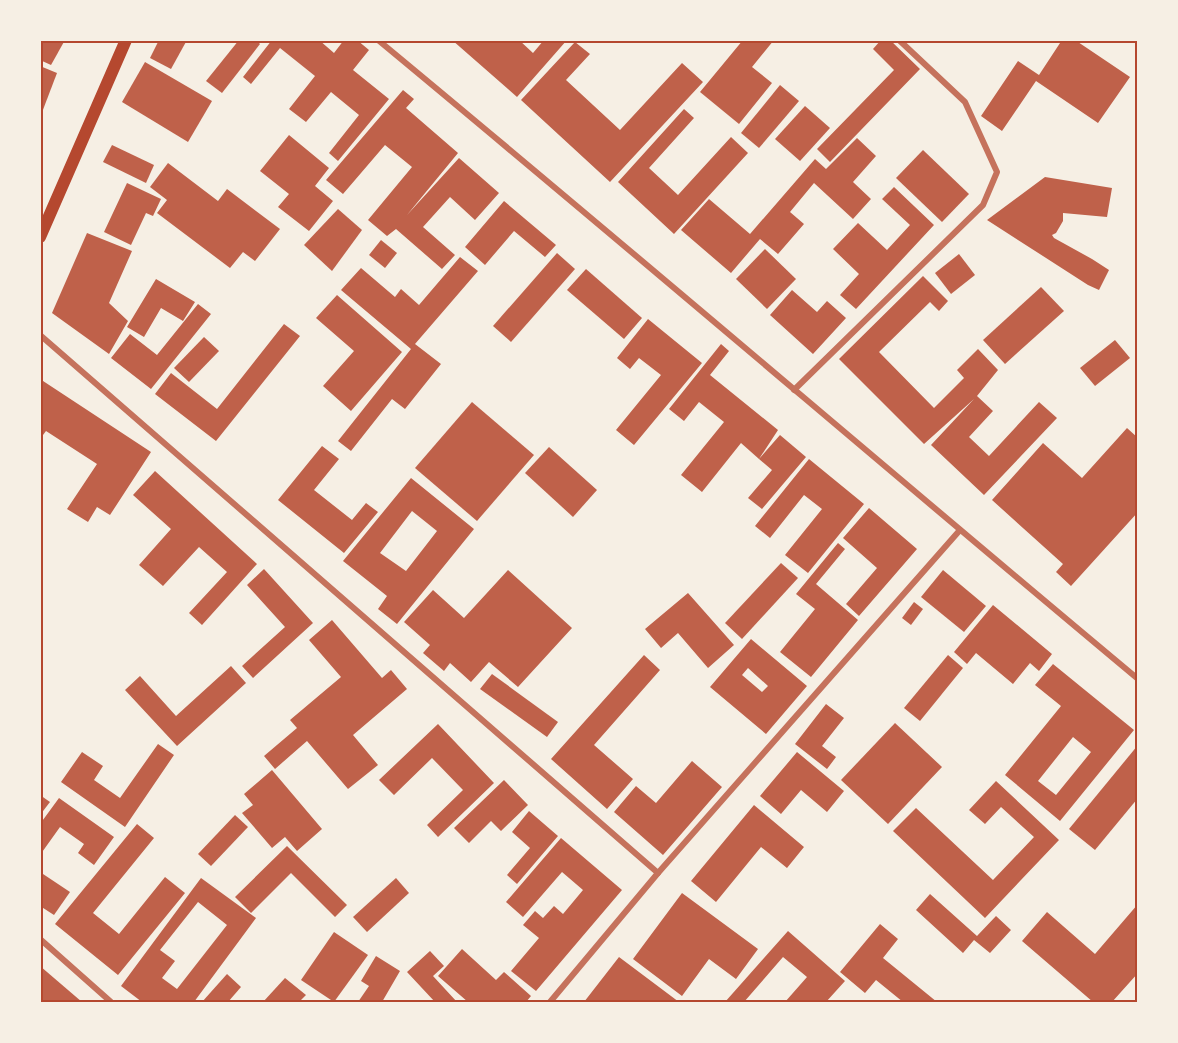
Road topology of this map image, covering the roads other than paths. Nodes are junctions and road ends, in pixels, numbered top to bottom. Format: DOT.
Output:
graph roads {
  1 [pos="126,40"];
  2 [pos="378,40"];
  3 [pos="899,40"];
  4 [pos="40,237"];
  5 [pos="40,335"];
  6 [pos="794,390"];
  7 [pos="960,530"];
  8 [pos="1137,679"];
  9 [pos="658,873"];
  10 [pos="40,939"];
  11 [pos="111,1002"];
  12 [pos="550,1002"];
  1 -- 4 [label="main road"];
  2 -- 6 [label="street"];
  3 -- 6 [label="street"];
  5 -- 9 [label="street"];
  6 -- 7 [label="street"];
  7 -- 8 [label="street"];
  7 -- 9 [label="street"];
  9 -- 12 [label="street"];
  10 -- 11 [label="street"];
}
